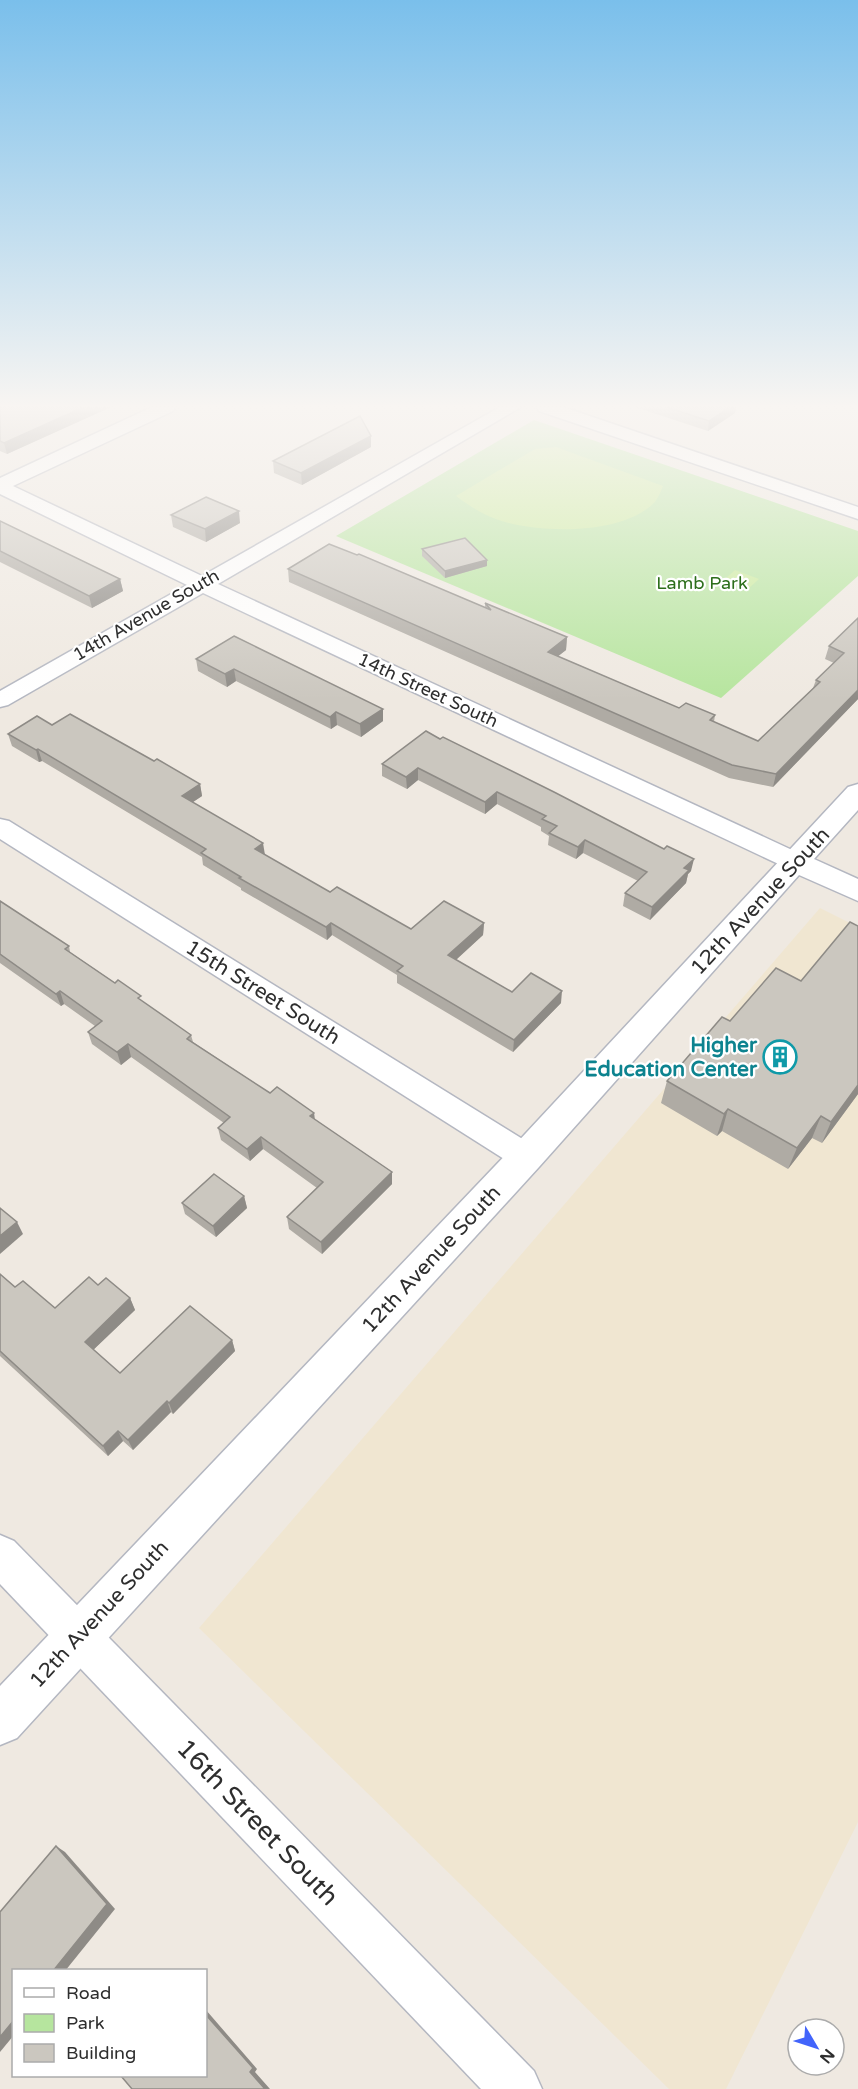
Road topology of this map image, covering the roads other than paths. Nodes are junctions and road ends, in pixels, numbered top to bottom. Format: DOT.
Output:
graph roads {
  1 [pos="38,504"];
  2 [pos="341,504"];
  3 [pos="833,504"];
  4 [pos="858,513"];
  5 [pos="201,584"];
  6 [pos="0,700"];
  7 [pos="858,793"];
  8 [pos="0,827"];
  9 [pos="796,862"];
  10 [pos="858,891"];
  11 [pos="526,1157"];
  12 [pos="0,1555"];
  13 [pos="79,1635"];
  14 [pos="0,1721"];
  15 [pos="516,2089"];
  1 -- 5 [label="street, 14th Street South"];
  2 -- 5 [label="street, 14th Avenue South"];
  3 -- 4 [label="street"];
  5 -- 6 [label="street, 14th Avenue South"];
  5 -- 9 [label="street, 14th Street South"];
  7 -- 9 [label="street, 12th Avenue South"];
  8 -- 11 [label="street, 15th Street South"];
  9 -- 10 [label="street, 14th Street South"];
  9 -- 11 [label="street, 12th Avenue South"];
  11 -- 13 [label="street, 12th Avenue South"];
  12 -- 13 [label="street, 16th Street South"];
  13 -- 14 [label="street, 12th Avenue South"];
  13 -- 15 [label="street, 16th Street South"];
}
